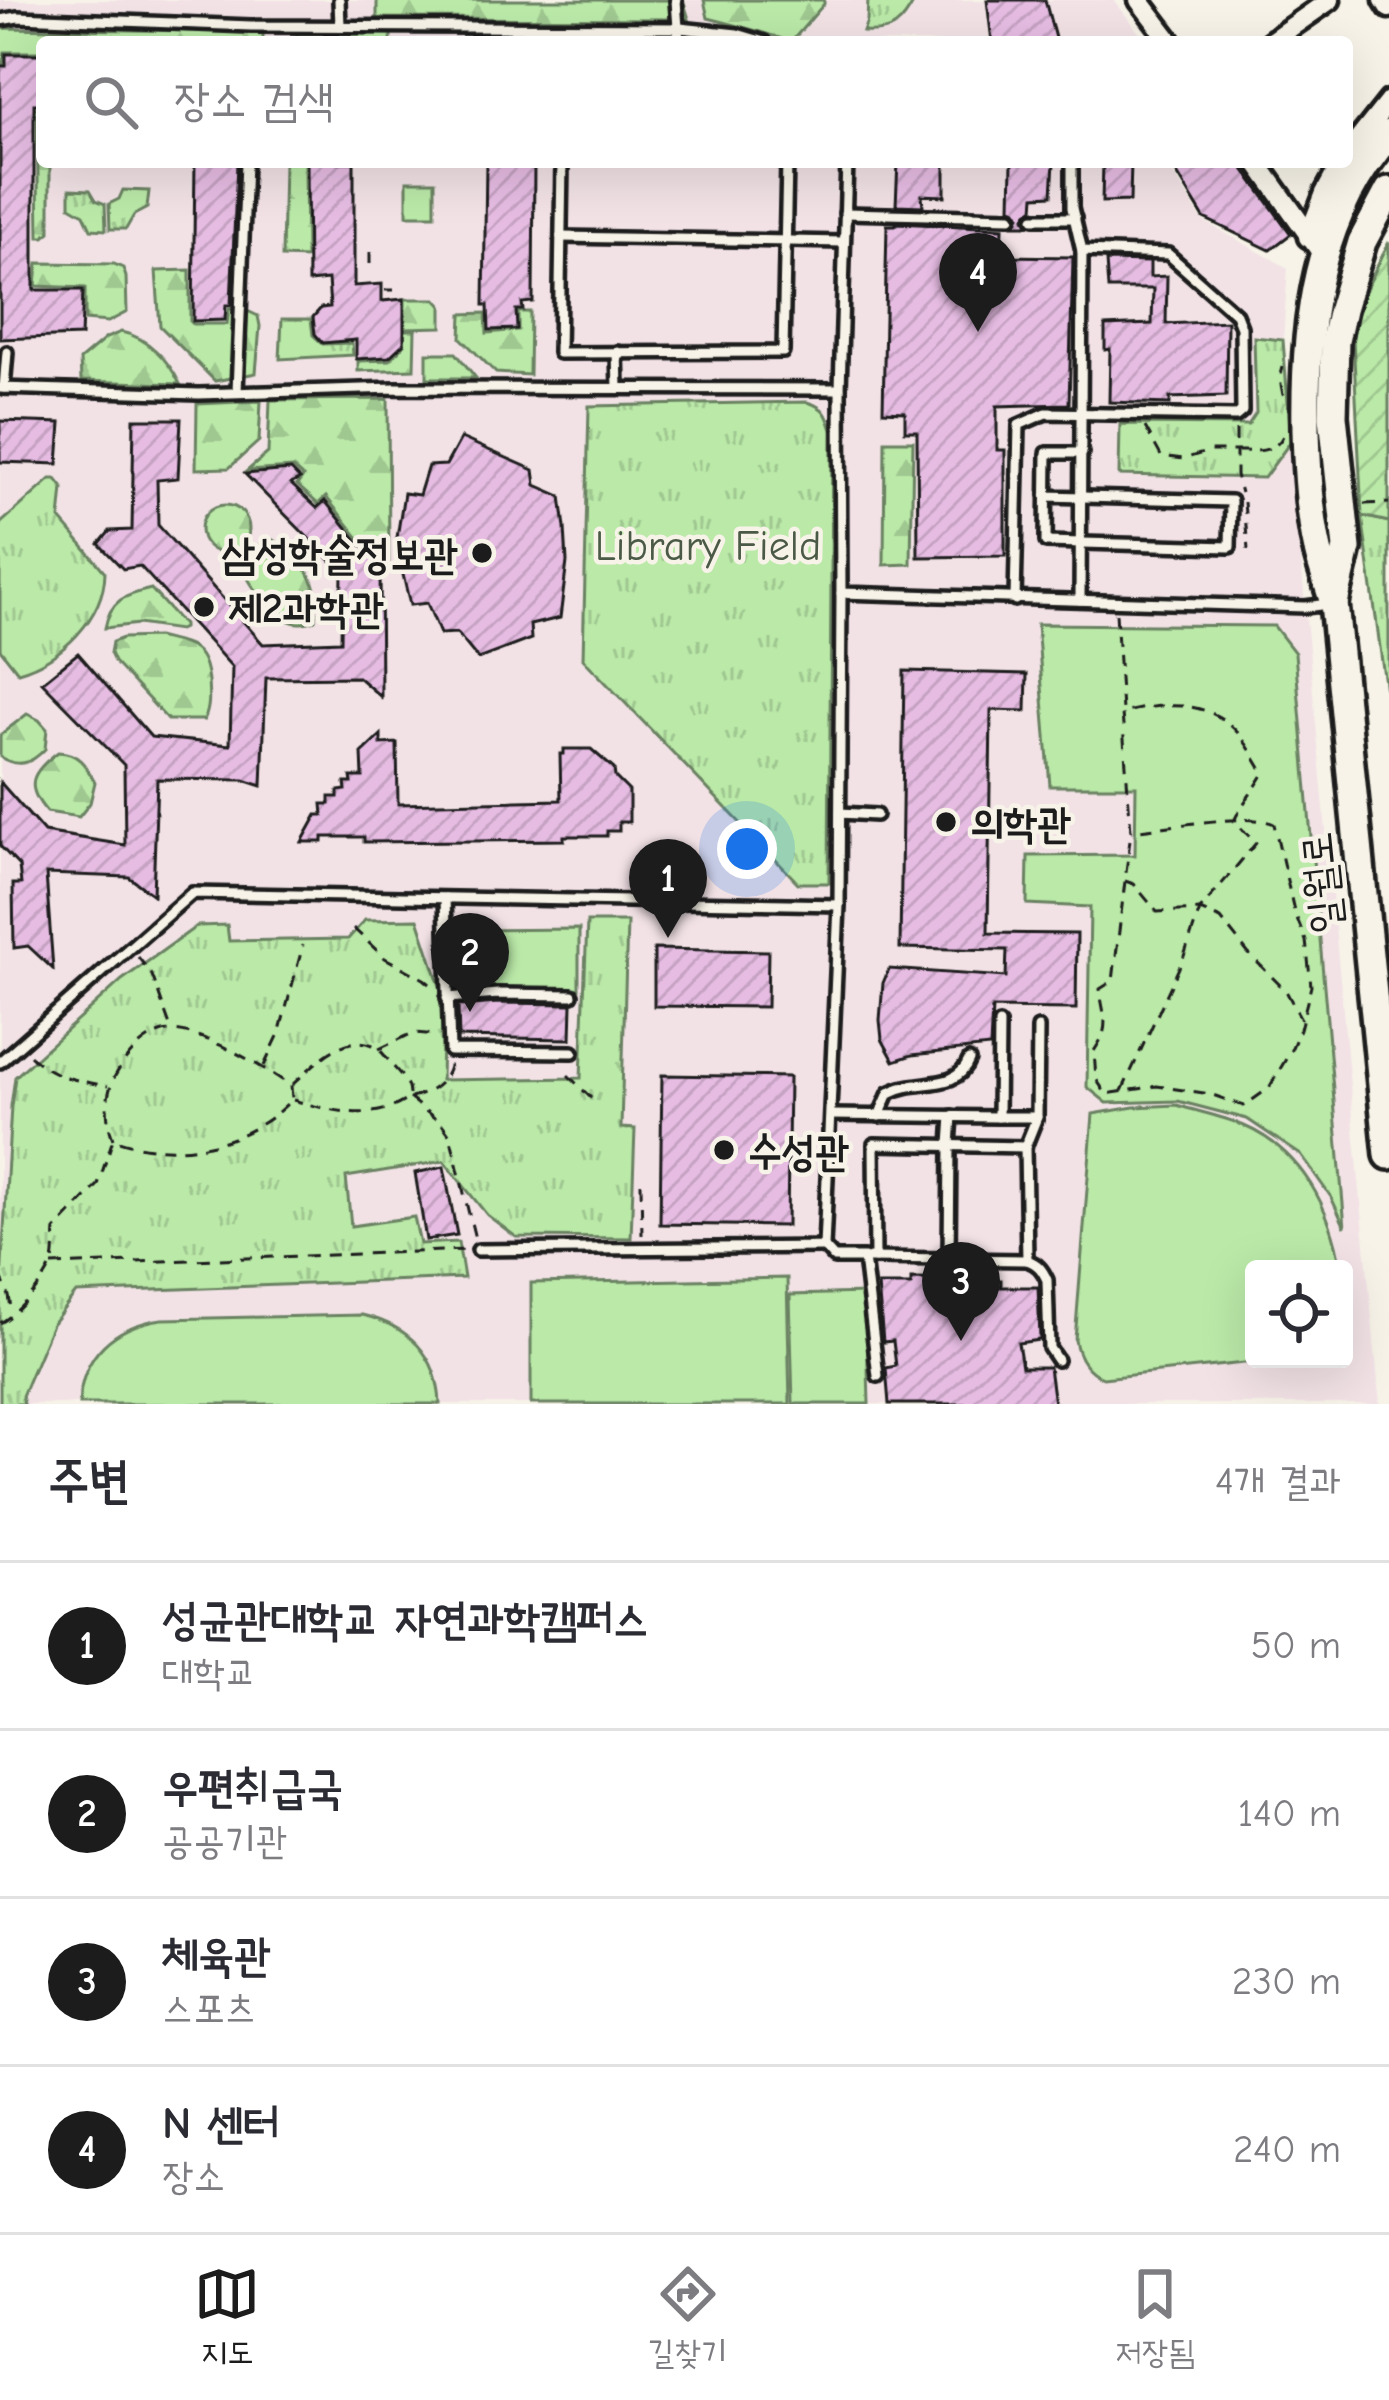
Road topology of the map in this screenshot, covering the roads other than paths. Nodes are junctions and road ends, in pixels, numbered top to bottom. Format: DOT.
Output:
graph roads {
  1 [pos="339,0"];
  2 [pos="676,0"];
  3 [pos="1139,0"];
  4 [pos="1293,0"];
  5 [pos="1384,0"];
  6 [pos="1326,1"];
  7 [pos="1389,8"];
  8 [pos="1305,17"];
  9 [pos="0,20"];
  10 [pos="251,26"];
  11 [pos="340,26"];
  12 [pos="680,28"];
  13 [pos="251,36"];
  14 [pos="679,36"];
  15 [pos="744,36"];
  16 [pos="1166,36"];
  17 [pos="1278,36"];
  18 [pos="1389,101"];
  19 [pos="1389,134"];
  20 [pos="1353,146"];
  21 [pos="246,168"];
  22 [pos="562,168"];
  23 [pos="787,168"];
  24 [pos="847,168"];
  25 [pos="1072,168"];
  26 [pos="1261,168"];
  27 [pos="1339,168"];
  28 [pos="1389,191"];
  29 [pos="845,213"];
  30 [pos="1011,218"];
  31 [pos="1034,218"];
  32 [pos="1075,218"];
  33 [pos="561,237"];
  34 [pos="787,239"];
  35 [pos="844,242"];
  36 [pos="1315,246"];
  37 [pos="1082,251"];
  38 [pos="7,352"];
  39 [pos="617,352"];
  40 [pos="2,388"];
  41 [pos="618,388"];
  42 [pos="840,389"];
  43 [pos="237,392"];
  44 [pos="1082,416"];
  45 [pos="1082,453"];
  46 [pos="1046,496"];
  47 [pos="1081,497"];
  48 [pos="1081,543"];
  49 [pos="841,593"];
  50 [pos="1015,600"];
  51 [pos="1080,600"];
  52 [pos="1334,603"];
  53 [pos="840,813"];
  54 [pos="876,814"];
  55 [pos="445,898"];
  56 [pos="839,905"];
  57 [pos="572,995"];
  58 [pos="447,998"];
  59 [pos="999,1024"];
  60 [pos="1038,1028"];
  61 [pos="572,1052"];
  62 [pos="969,1060"];
  63 [pos="0,1063"];
  64 [pos="831,1115"];
  65 [pos="878,1116"];
  66 [pos="952,1116"];
  67 [pos="998,1117"];
  68 [pos="1037,1117"];
  69 [pos="950,1145"];
  70 [pos="1025,1147"];
  71 [pos="1389,1155"];
  72 [pos="824,1247"];
  73 [pos="478,1250"];
  74 [pos="870,1258"];
  75 [pos="949,1258"];
  76 [pos="1027,1260"];
  77 [pos="1058,1360"];
  78 [pos="878,1376"];
  1 -- 11 [label="lane"];
  2 -- 12 [label="lane"];
  3 -- 16 [label="street"];
  4 -- 8 [label="street"];
  5 -- 7 [label="street"];
  6 -- 8 [label="street"];
  8 -- 17 [label="street"];
  9 -- 10 [label="lane"];
  10 -- 11 [label="lane"];
  10 -- 13 [label="lane"];
  11 -- 12 [label="lane"];
  12 -- 14 [label="lane"];
  12 -- 15 [label="lane"];
  18 -- 20 [label="street"];
  19 -- 36 [label="street, 일월로"];
  21 -- 43 [label="lane"];
  22 -- 33 [label="lane"];
  23 -- 34 [label="lane"];
  24 -- 29 [label="lane"];
  25 -- 32 [label="lane"];
  26 -- 36 [label="street"];
  27 -- 36 [label="street, 일월로"];
  28 -- 52 [label="street, 일월로"];
  29 -- 30 [label="lane"];
  29 -- 35 [label="lane"];
  31 -- 32 [label="lane"];
  32 -- 37 [label="lane"];
  33 -- 34 [label="lane"];
  33 -- 39 [label="lane"];
  34 -- 35 [label="lane"];
  34 -- 39 [label="lane"];
  35 -- 42 [label="lane"];
  36 -- 52 [label="street, 일월로"];
  37 -- 44 [label="lane"];
  37 -- 44 [label="lane"];
  38 -- 40 [label="lane"];
  39 -- 41 [label="lane"];
  40 -- 43 [label="lane"];
  41 -- 42 [label="lane"];
  41 -- 43 [label="lane"];
  42 -- 49 [label="lane"];
  44 -- 45 [label="lane"];
  44 -- 50 [label="lane"];
  45 -- 46 [label="lane"];
  45 -- 47 [label="lane"];
  46 -- 47 [label="lane"];
  46 -- 48 [label="lane"];
  47 -- 48 [label="lane"];
  47 -- 48 [label="lane"];
  48 -- 51 [label="lane"];
  49 -- 50 [label="lane"];
  49 -- 53 [label="lane"];
  50 -- 51 [label="lane"];
  51 -- 52 [label="lane"];
  52 -- 71 [label="street, 일월로"];
  53 -- 54 [label="lane"];
  53 -- 56 [label="lane"];
  55 -- 56 [label="lane"];
  55 -- 58 [label="lane"];
  55 -- 63 [label="lane"];
  56 -- 64 [label="lane"];
  57 -- 58 [label="lane"];
  58 -- 61 [label="lane"];
  59 -- 67 [label="lane"];
  60 -- 68 [label="lane"];
  62 -- 65 [label="lane"];
  64 -- 65 [label="lane"];
  64 -- 72 [label="lane"];
  65 -- 66 [label="lane"];
  66 -- 67 [label="lane"];
  66 -- 69 [label="lane"];
  67 -- 68 [label="lane"];
  68 -- 70 [label="lane"];
  69 -- 70 [label="lane"];
  69 -- 74 [label="lane"];
  69 -- 75 [label="lane"];
  70 -- 76 [label="lane"];
  72 -- 73 [label="lane"];
  72 -- 74 [label="lane"];
  74 -- 75 [label="lane"];
  74 -- 78 [label="lane"];
  75 -- 76 [label="lane"];
  76 -- 77 [label="lane"];
}
